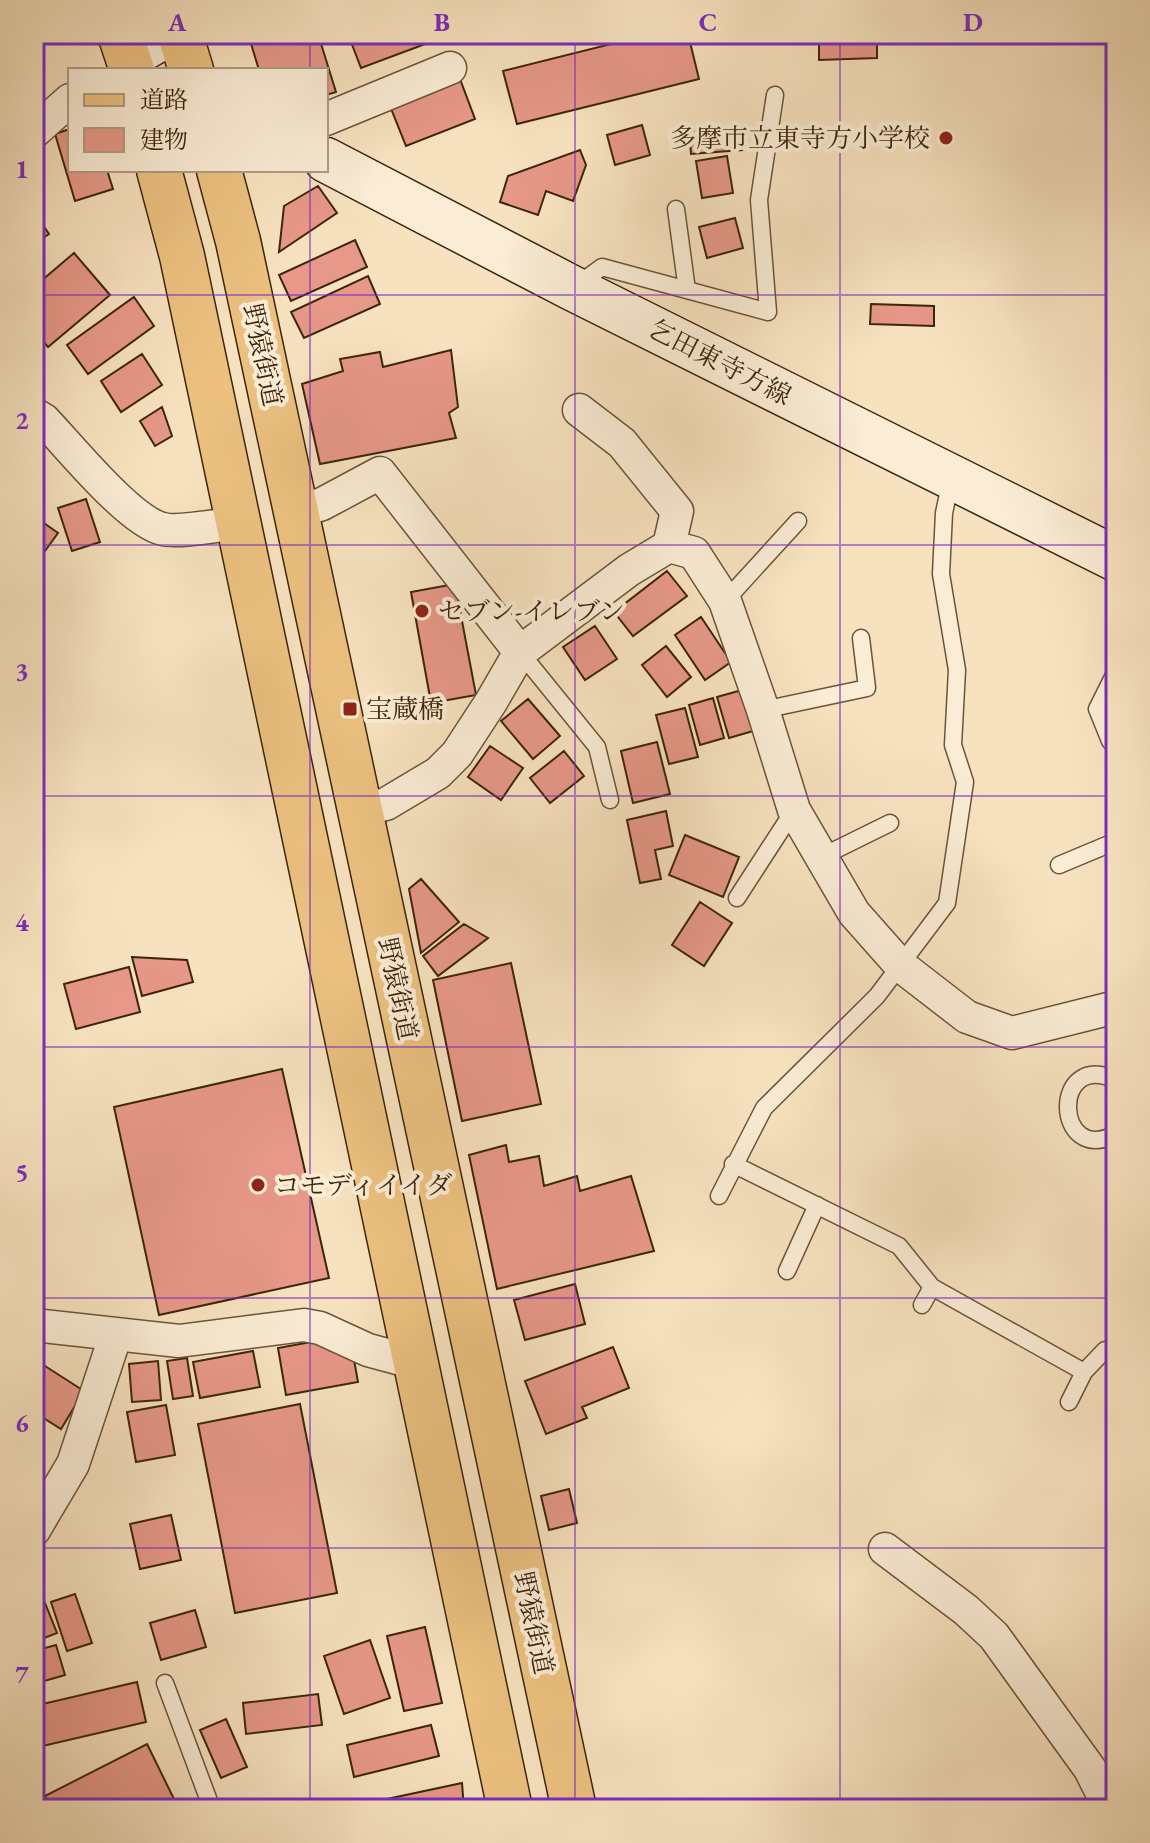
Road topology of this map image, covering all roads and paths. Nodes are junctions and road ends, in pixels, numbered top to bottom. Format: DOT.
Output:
graph roads {
  1 [pos="168,34"];
  2 [pos="180,34"];
  3 [pos="129,58"];
  4 [pos="190,68"];
  5 [pos="450,68"];
  6 [pos="775,95"];
  7 [pos="68,102"];
  8 [pos="328,118"];
  9 [pos="34,132"];
  10 [pos="328,161"];
  11 [pos="160,172"];
  12 [pos="220,172"];
  13 [pos="676,209"];
  14 [pos="572,288"];
  15 [pos="687,290"];
  16 [pos="579,410"];
  17 [pos="34,414"];
  18 [pos="951,478"];
  19 [pos="297,512"];
  20 [pos="798,521"];
  21 [pos="238,523"];
  22 [pos="669,546"];
  23 [pos="1116,559"];
  24 [pos="725,601"];
  25 [pos="861,638"];
  26 [pos="520,652"];
  27 [pos="1116,671"];
  28 [pos="763,710"];
  29 [pos="1110,741"];
  30 [pos="610,800"];
  31 [pos="360,810"];
  32 [pos="794,810"];
  33 [pos="890,823"];
  34 [pos="1116,848"];
  35 [pos="823,856"];
  36 [pos="1059,865"];
  37 [pos="375,877"];
  38 [pos="316,892"];
  39 [pos="737,898"];
  40 [pos="901,966"];
  41 [pos="400,998"];
  42 [pos="1116,1007"];
  43 [pos="341,1010"];
  44 [pos="1116,1080"];
  45 [pos="1116,1134"];
  46 [pos="733,1164"];
  47 [pos="719,1196"];
  48 [pos="817,1205"];
  49 [pos="787,1271"];
  50 [pos="932,1287"];
  51 [pos="922,1305"];
  52 [pos="34,1325"];
  53 [pos="116,1334"];
  54 [pos="1105,1350"];
  55 [pos="416,1363"];
  56 [pos="1084,1372"];
  57 [pos="1069,1402"];
  58 [pos="34,1530"];
  59 [pos="885,1549"];
  60 [pos="165,1683"];
  61 [pos="212,1809"];
  62 [pos="510,1809"];
  63 [pos="574,1809"];
  64 [pos="1110,1809"];
  1 -- 3 [label="main road"];
  2 -- 4 [label="main road"];
  5 -- 8 [label="street"];
  6 -- 15 [label="lane"];
  7 -- 9 [label="street"];
  10 -- 14 [label="main road, 乞田東寺方線"];
  11 -- 21 [label="main road"];
  12 -- 19 [label="main road, 野猿街道"];
  13 -- 15 [label="lane"];
  14 -- 15 [label="lane"];
  14 -- 18 [label="main road, 乞田東寺方線"];
  16 -- 22 [label="street"];
  17 -- 21 [label="street"];
  18 -- 23 [label="main road, 乞田東寺方線"];
  18 -- 40 [label="lane"];
  19 -- 26 [label="street"];
  19 -- 31 [label="main road, 野猿街道"];
  20 -- 24 [label="lane"];
  21 -- 38 [label="main road"];
  22 -- 24 [label="street"];
  22 -- 26 [label="street"];
  24 -- 28 [label="street"];
  25 -- 28 [label="lane"];
  26 -- 30 [label="lane"];
  26 -- 31 [label="street"];
  27 -- 29 [label="lane"];
  28 -- 32 [label="street"];
  31 -- 37 [label="main road, 野猿街道"];
  32 -- 35 [label="street"];
  32 -- 39 [label="lane"];
  33 -- 35 [label="lane"];
  34 -- 36 [label="lane"];
  35 -- 40 [label="street"];
  37 -- 38 [label="main road"];
  37 -- 41 [label="main road, 野猿街道"];
  38 -- 43 [label="main road"];
  40 -- 42 [label="street"];
  40 -- 46 [label="lane"];
  41 -- 43 [label="main road"];
  41 -- 63 [label="main road, 野猿街道"];
  43 -- 55 [label="main road"];
  44 -- 45 [label="lane"];
  46 -- 47 [label="lane"];
  46 -- 48 [label="lane"];
  48 -- 49 [label="lane"];
  48 -- 50 [label="lane"];
  50 -- 51 [label="lane"];
  50 -- 56 [label="lane"];
  52 -- 53 [label="street"];
  53 -- 55 [label="street"];
  53 -- 58 [label="street"];
  54 -- 56 [label="lane"];
  55 -- 62 [label="main road"];
  56 -- 57 [label="lane"];
  59 -- 64 [label="street"];
  60 -- 61 [label="lane"];
}
